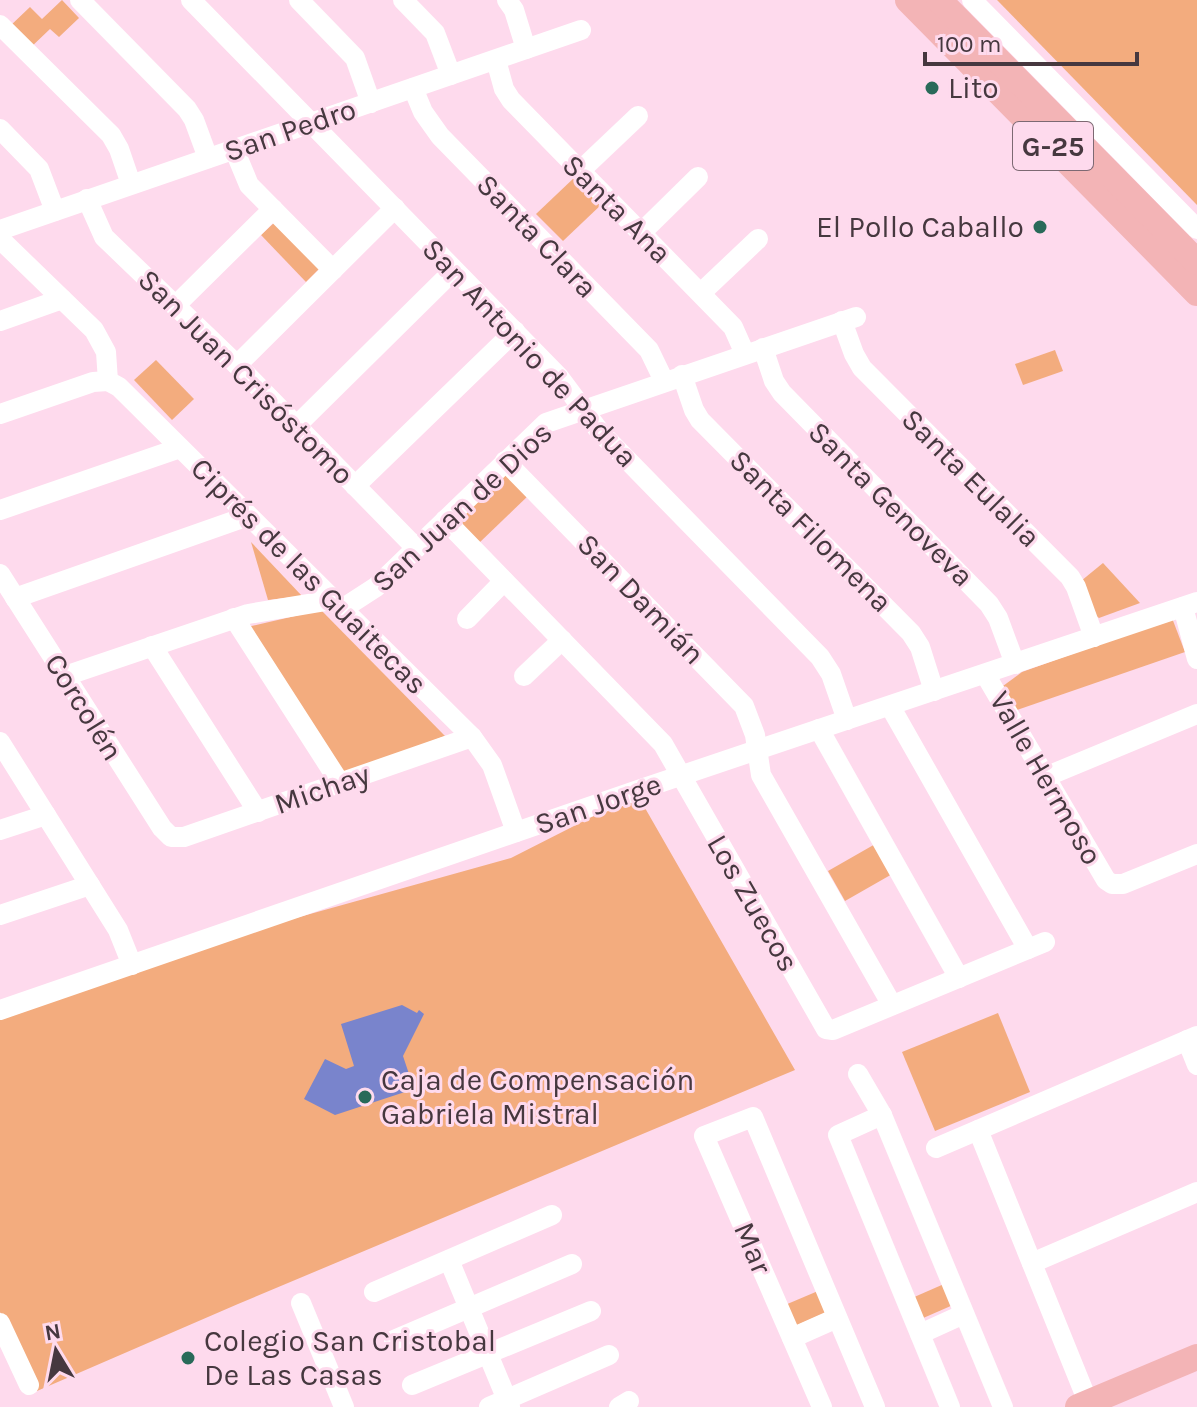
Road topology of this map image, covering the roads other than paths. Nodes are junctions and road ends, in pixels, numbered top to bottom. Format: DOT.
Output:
graph roads {
  1 [pos="80,0"];
  2 [pos="191,0"];
  3 [pos="299,0"];
  4 [pos="403,0"];
  5 [pos="507,0"];
  6 [pos="908,0"];
  7 [pos="939,0"];
  8 [pos="972,0"];
  9 [pos="0,25"];
  10 [pos="581,30"];
  11 [pos="526,49"];
  12 [pos="496,60"];
  13 [pos="451,75"];
  14 [pos="413,88"];
  15 [pos="371,103"];
  16 [pos="638,116"];
  17 [pos="311,123"];
  18 [pos="0,129"];
  19 [pos="234,149"];
  20 [pos="208,158"];
  21 [pos="580,171"];
  22 [pos="698,177"];
  23 [pos="131,184"];
  24 [pos="87,199"];
  25 [pos="395,208"];
  26 [pos="273,209"];
  27 [pos="55,211"];
  28 [pos="3,228"];
  29 [pos="1133,229"];
  30 [pos="1188,230"];
  31 [pos="641,233"];
  32 [pos="758,239"];
  33 [pos="1197,262"];
  34 [pos="333,270"];
  35 [pos="454,270"];
  36 [pos="701,293"];
  37 [pos="1197,293"];
  38 [pos="62,299"];
  39 [pos="175,306"];
  40 [pos="849,319"];
  41 [pos="0,321"];
  42 [pos="515,331"];
  43 [pos="754,351"];
  44 [pos="237,365"];
  45 [pos="673,378"];
  46 [pos="108,381"];
  47 [pos="583,408"];
  48 [pos="0,414"];
  49 [pos="296,426"];
  50 [pos="180,448"];
  51 [pos="505,461"];
  52 [pos="355,486"];
  53 [pos="0,510"];
  54 [pos="248,516"];
  55 [pos="445,520"];
  56 [pos="416,548"];
  57 [pos="0,574"];
  58 [pos="504,581"];
  59 [pos="15,598"];
  60 [pos="337,605"];
  61 [pos="1190,605"];
  62 [pos="234,618"];
  63 [pos="467,619"];
  64 [pos="1094,637"];
  65 [pos="562,640"];
  66 [pos="152,646"];
  67 [pos="1197,659"];
  68 [pos="1015,664"];
  69 [pos="985,674"];
  70 [pos="65,676"];
  71 [pos="524,676"];
  72 [pos="934,691"];
  73 [pos="890,706"];
  74 [pos="1197,714"];
  75 [pos="847,720"];
  76 [pos="819,729"];
  77 [pos="472,737"];
  78 [pos="0,744"];
  79 [pos="756,750"];
  80 [pos="679,776"];
  81 [pos="1045,777"];
  82 [pos="340,783"];
  83 [pos="258,812"];
  84 [pos="46,815"];
  85 [pos="0,830"];
  86 [pos="516,832"];
  87 [pos="171,837"];
  88 [pos="1197,854"];
  89 [pos="90,885"];
  90 [pos="0,915"];
  91 [pos="132,965"];
  92 [pos="959,978"];
  93 [pos="892,1005"];
  94 [pos="0,1010"];
  95 [pos="1192,1038"];
  96 [pos="1197,1065"];
  97 [pos="858,1074"];
  98 [pos="882,1115"];
  99 [pos="978,1130"];
  100 [pos="936,1148"];
  101 [pos="1197,1192"];
  102 [pos="552,1215"];
  103 [pos="449,1260"];
  104 [pos="1032,1263"];
  105 [pos="572,1264"];
  106 [pos="374,1292"];
  107 [pos="301,1303"];
  108 [pos="469,1308"];
  109 [pos="591,1311"];
  110 [pos="964,1314"];
  111 [pos="837,1318"];
  112 [pos="0,1323"];
  113 [pos="920,1334"];
  114 [pos="792,1338"];
  115 [pos="394,1340"];
  116 [pos="488,1354"];
  117 [pos="609,1355"];
  118 [pos="1197,1357"];
  119 [pos="8,1360"];
  120 [pos="29,1385"];
  121 [pos="412,1385"];
  122 [pos="502,1404"];
  123 [pos="1083,1405"];
  124 [pos="344,1407"];
  125 [pos="822,1407"];
  126 [pos="875,1407"];
  127 [pos="950,1407"];
  128 [pos="1003,1407"];
  1 -- 20 [label="street"];
  2 -- 17 [label="street, San Antonio de Padua"];
  3 -- 15 [label="street"];
  4 -- 13 [label="street"];
  5 -- 11 [label="street"];
  6 -- 29 [label="main road, G-25"];
  7 -- 30 [label="main road, G-25"];
  8 -- 30 [label="street"];
  9 -- 23 [label="street"];
  10 -- 11 [label="street, San Pedro"];
  11 -- 12 [label="street, San Pedro"];
  12 -- 13 [label="street, San Pedro"];
  12 -- 21 [label="street, Santa Ana"];
  13 -- 14 [label="street, San Pedro"];
  14 -- 15 [label="street, San Pedro"];
  14 -- 45 [label="street, Santa Clara"];
  15 -- 17 [label="street, San Pedro"];
  16 -- 21 [label="street"];
  17 -- 19 [label="street, San Pedro"];
  17 -- 25 [label="street, San Antonio de Padua"];
  18 -- 27 [label="street"];
  19 -- 20 [label="street, San Pedro"];
  19 -- 26 [label="street"];
  20 -- 23 [label="street, San Pedro"];
  21 -- 31 [label="street, Santa Ana"];
  22 -- 31 [label="street"];
  23 -- 24 [label="street, San Pedro"];
  24 -- 27 [label="street, San Pedro"];
  24 -- 39 [label="street, San Juan Crisóstomo"];
  25 -- 34 [label="street"];
  25 -- 35 [label="street, San Antonio de Padua"];
  26 -- 34 [label="street"];
  26 -- 39 [label="street"];
  27 -- 28 [label="street, San Pedro"];
  28 -- 38 [label="street"];
  29 -- 30 [label="main road"];
  29 -- 37 [label="main road, G-25"];
  30 -- 33 [label="main road, G-25"];
  31 -- 36 [label="street, Santa Ana"];
  32 -- 36 [label="street"];
  34 -- 44 [label="street"];
  35 -- 42 [label="street, San Antonio de Padua"];
  35 -- 49 [label="street"];
  36 -- 43 [label="street, Santa Ana"];
  38 -- 41 [label="street"];
  38 -- 46 [label="street"];
  39 -- 44 [label="street, San Juan Crisóstomo"];
  40 -- 43 [label="street, San Juan de Dios"];
  40 -- 64 [label="street, Santa Eulalia"];
  42 -- 47 [label="street, San Antonio de Padua"];
  42 -- 52 [label="street"];
  43 -- 45 [label="street, San Juan de Dios"];
  43 -- 68 [label="street, Santa Genoveva"];
  44 -- 49 [label="street, San Juan Crisóstomo"];
  45 -- 47 [label="street, San Juan de Dios"];
  45 -- 72 [label="street, Santa Filomena"];
  46 -- 48 [label="street"];
  46 -- 50 [label="street, Ciprés de las Guaitecas"];
  47 -- 51 [label="street, San Juan de Dios"];
  47 -- 75 [label="street, San Antonio de Padua"];
  49 -- 52 [label="street, San Juan Crisóstomo"];
  50 -- 53 [label="street"];
  50 -- 54 [label="street, Ciprés de las Guaitecas"];
  51 -- 55 [label="street, San Juan de Dios"];
  51 -- 79 [label="street, San Damián"];
  52 -- 56 [label="street, San Juan Crisóstomo"];
  54 -- 59 [label="street"];
  54 -- 60 [label="street, Ciprés de las Guaitecas"];
  55 -- 56 [label="street, San Juan de Dios"];
  55 -- 58 [label="street, Los Zuecos"];
  56 -- 60 [label="street, San Juan de Dios"];
  57 -- 59 [label="street, Corcolén"];
  58 -- 63 [label="street"];
  58 -- 65 [label="street, Los Zuecos"];
  59 -- 70 [label="street, Corcolén"];
  60 -- 62 [label="street, San Juan de Dios"];
  60 -- 77 [label="street, Ciprés de las Guaitecas"];
  61 -- 64 [label="street, San Jorge"];
  61 -- 67 [label="street"];
  62 -- 66 [label="street, San Juan de Dios"];
  62 -- 82 [label="street"];
  64 -- 68 [label="street, San Jorge"];
  65 -- 71 [label="street"];
  65 -- 80 [label="street, Los Zuecos"];
  66 -- 70 [label="street, San Juan de Dios"];
  66 -- 83 [label="street"];
  68 -- 69 [label="street, San Jorge"];
  69 -- 72 [label="street, San Jorge"];
  69 -- 81 [label="street, Valle Hermoso"];
  70 -- 87 [label="street, Corcolén"];
  72 -- 73 [label="street, San Jorge"];
  73 -- 75 [label="street, San Jorge"];
  73 -- 92 [label="street"];
  74 -- 81 [label="street"];
  75 -- 76 [label="street, San Jorge"];
  76 -- 79 [label="street, San Jorge"];
  76 -- 92 [label="street"];
  77 -- 82 [label="street, Michay"];
  77 -- 86 [label="street, Ciprés de las Guaitecas"];
  78 -- 84 [label="street"];
  79 -- 80 [label="street, San Jorge"];
  79 -- 93 [label="street, San Damián"];
  80 -- 86 [label="street, San Jorge"];
  80 -- 93 [label="street, Los Zuecos"];
  81 -- 88 [label="street, Valle Hermoso"];
  82 -- 83 [label="street, Michay"];
  83 -- 87 [label="street, Michay"];
  84 -- 85 [label="street"];
  84 -- 89 [label="street"];
  86 -- 91 [label="street, San Jorge"];
  89 -- 90 [label="street"];
  89 -- 91 [label="street"];
  91 -- 94 [label="street, San Jorge"];
  92 -- 93 [label="street"];
  95 -- 96 [label="street"];
  95 -- 99 [label="street"];
  97 -- 98 [label="street"];
  98 -- 110 [label="street"];
  98 -- 113 [label="street"];
  99 -- 100 [label="street"];
  99 -- 104 [label="street"];
  101 -- 104 [label="street"];
  102 -- 103 [label="street"];
  103 -- 106 [label="street"];
  103 -- 108 [label="street"];
  104 -- 123 [label="street"];
  105 -- 108 [label="street"];
  107 -- 124 [label="street"];
  108 -- 115 [label="street"];
  108 -- 116 [label="street"];
  109 -- 116 [label="street"];
  110 -- 113 [label="street"];
  110 -- 128 [label="street"];
  111 -- 114 [label="street"];
  111 -- 114 [label="street, Mar"];
  111 -- 126 [label="street"];
  112 -- 119 [label="street"];
  113 -- 127 [label="street"];
  114 -- 125 [label="street, Mar"];
  116 -- 121 [label="street"];
  116 -- 122 [label="street"];
  117 -- 122 [label="street"];
  118 -- 123 [label="main road"];
  119 -- 120 [label="street"];
}
